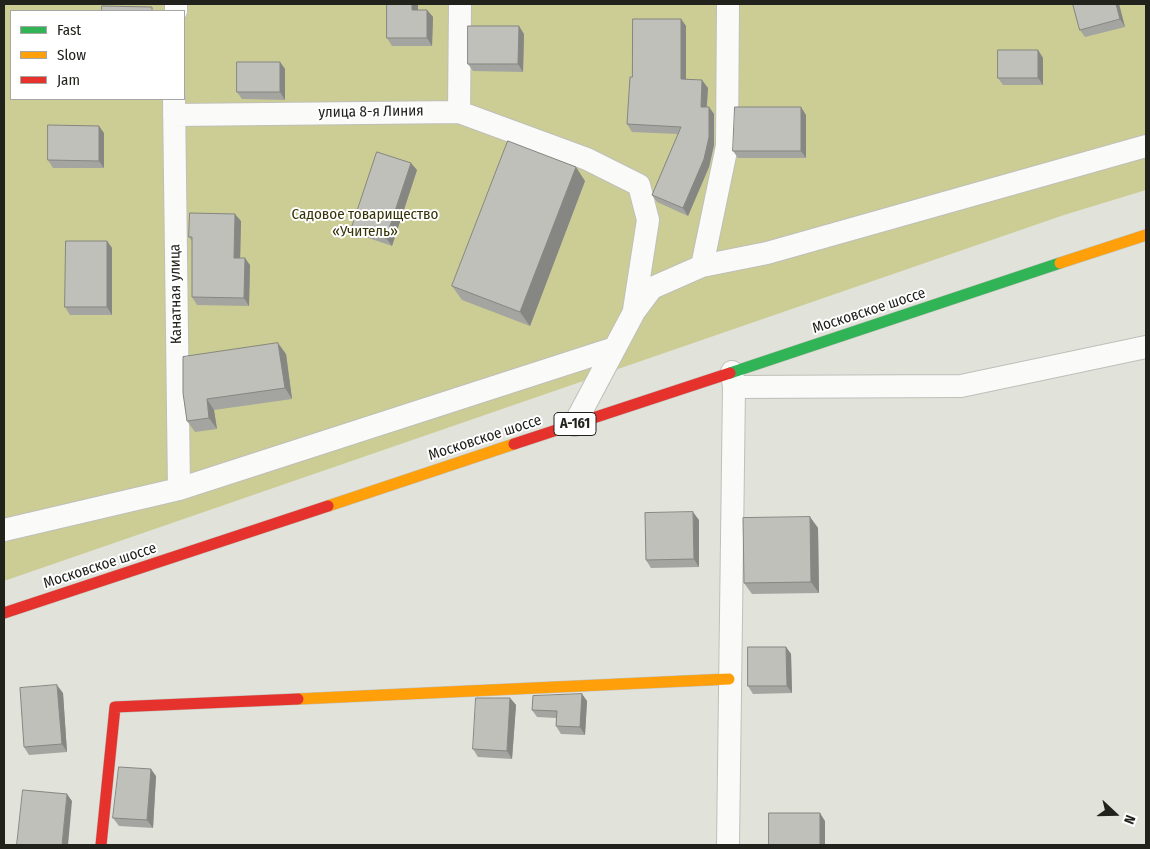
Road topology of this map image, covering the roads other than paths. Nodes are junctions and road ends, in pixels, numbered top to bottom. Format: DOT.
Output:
graph roads {
  1 [pos="460,4"];
  2 [pos="728,4"];
  3 [pos="174,107"];
  4 [pos="459,112"];
  5 [pos="1146,146"];
  6 [pos="1146,235"];
  7 [pos="702,266"];
  8 [pos="634,312"];
  9 [pos="1146,347"];
  10 [pos="615,348"];
  11 [pos="733,380"];
  12 [pos="574,425"];
  13 [pos="179,489"];
  14 [pos="4,530"];
  15 [pos="4,614"];
  16 [pos="730,679"];
  17 [pos="101,845"];
  18 [pos="728,845"];
  1 -- 4 [label="street"];
  2 -- 7 [label="street"];
  3 -- 4 [label="street, улица 8-я Линия"];
  3 -- 13 [label="street, Канатная улица"];
  4 -- 8 [label="street"];
  5 -- 7 [label="street"];
  6 -- 11 [label="main road, Московское шоссе / А-161"];
  7 -- 8 [label="street"];
  8 -- 10 [label="street"];
  9 -- 11 [label="street"];
  10 -- 12 [label="street"];
  10 -- 13 [label="street"];
  11 -- 12 [label="main road, Московское шоссе / А-161"];
  11 -- 16 [label="street"];
  12 -- 15 [label="main road, Московское шоссе / А-161"];
  13 -- 14 [label="street"];
  16 -- 17 [label="main road"];
  16 -- 18 [label="street"];
}
